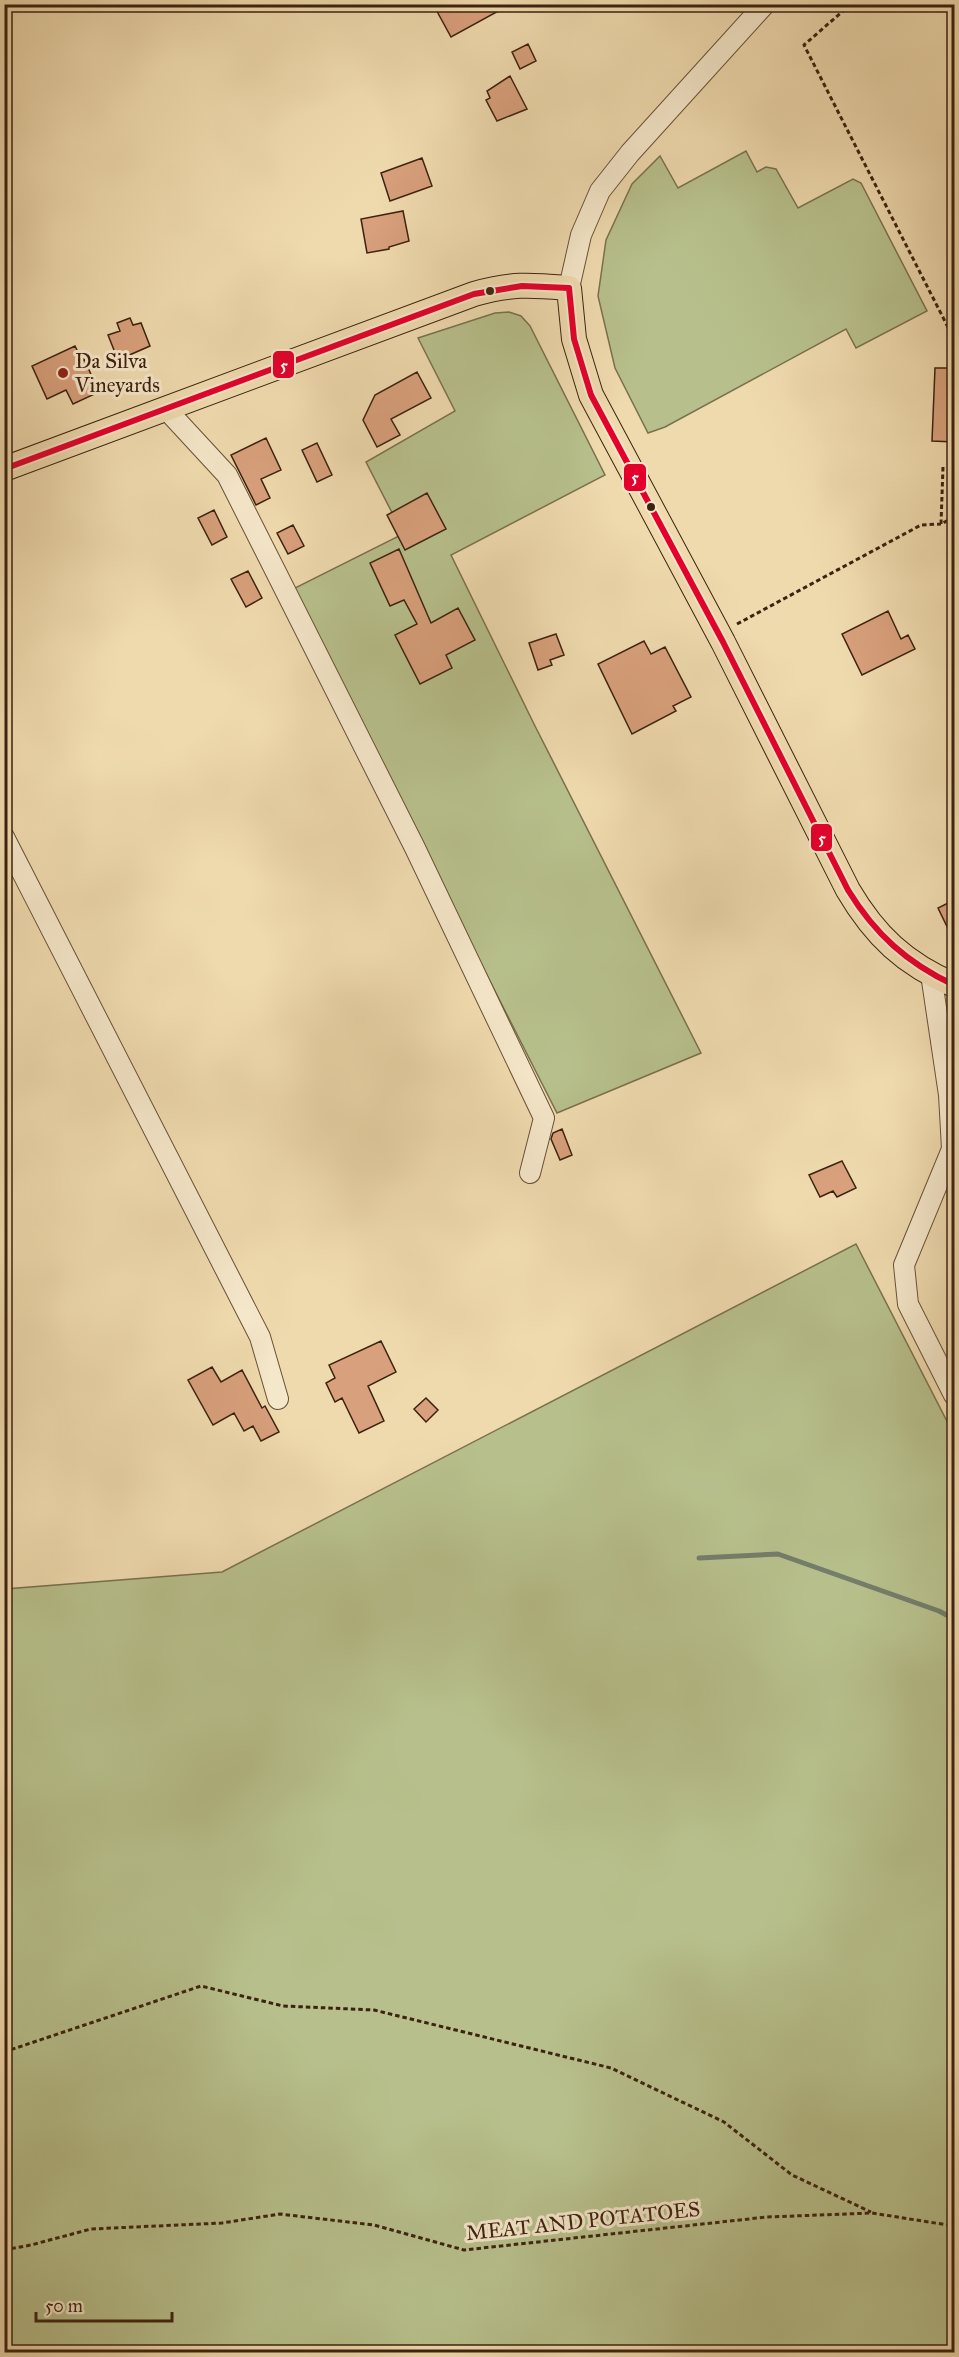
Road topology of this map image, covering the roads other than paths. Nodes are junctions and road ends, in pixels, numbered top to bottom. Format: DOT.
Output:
graph roads {
  1 [pos="765,4"];
  2 [pos="569,288"];
  3 [pos="166,409"];
  4 [pos="4,469"];
  5 [pos="4,837"];
  6 [pos="931,974"];
  7 [pos="954,985"];
  8 [pos="530,1173"];
  9 [pos="954,1395"];
  10 [pos="278,1399"];
  1 -- 2 [label="street"];
  2 -- 3 [label="main road"];
  2 -- 6 [label="main road"];
  3 -- 4 [label="main road"];
  3 -- 8 [label="street"];
  5 -- 10 [label="street"];
  6 -- 7 [label="main road"];
  6 -- 9 [label="street"];
}
